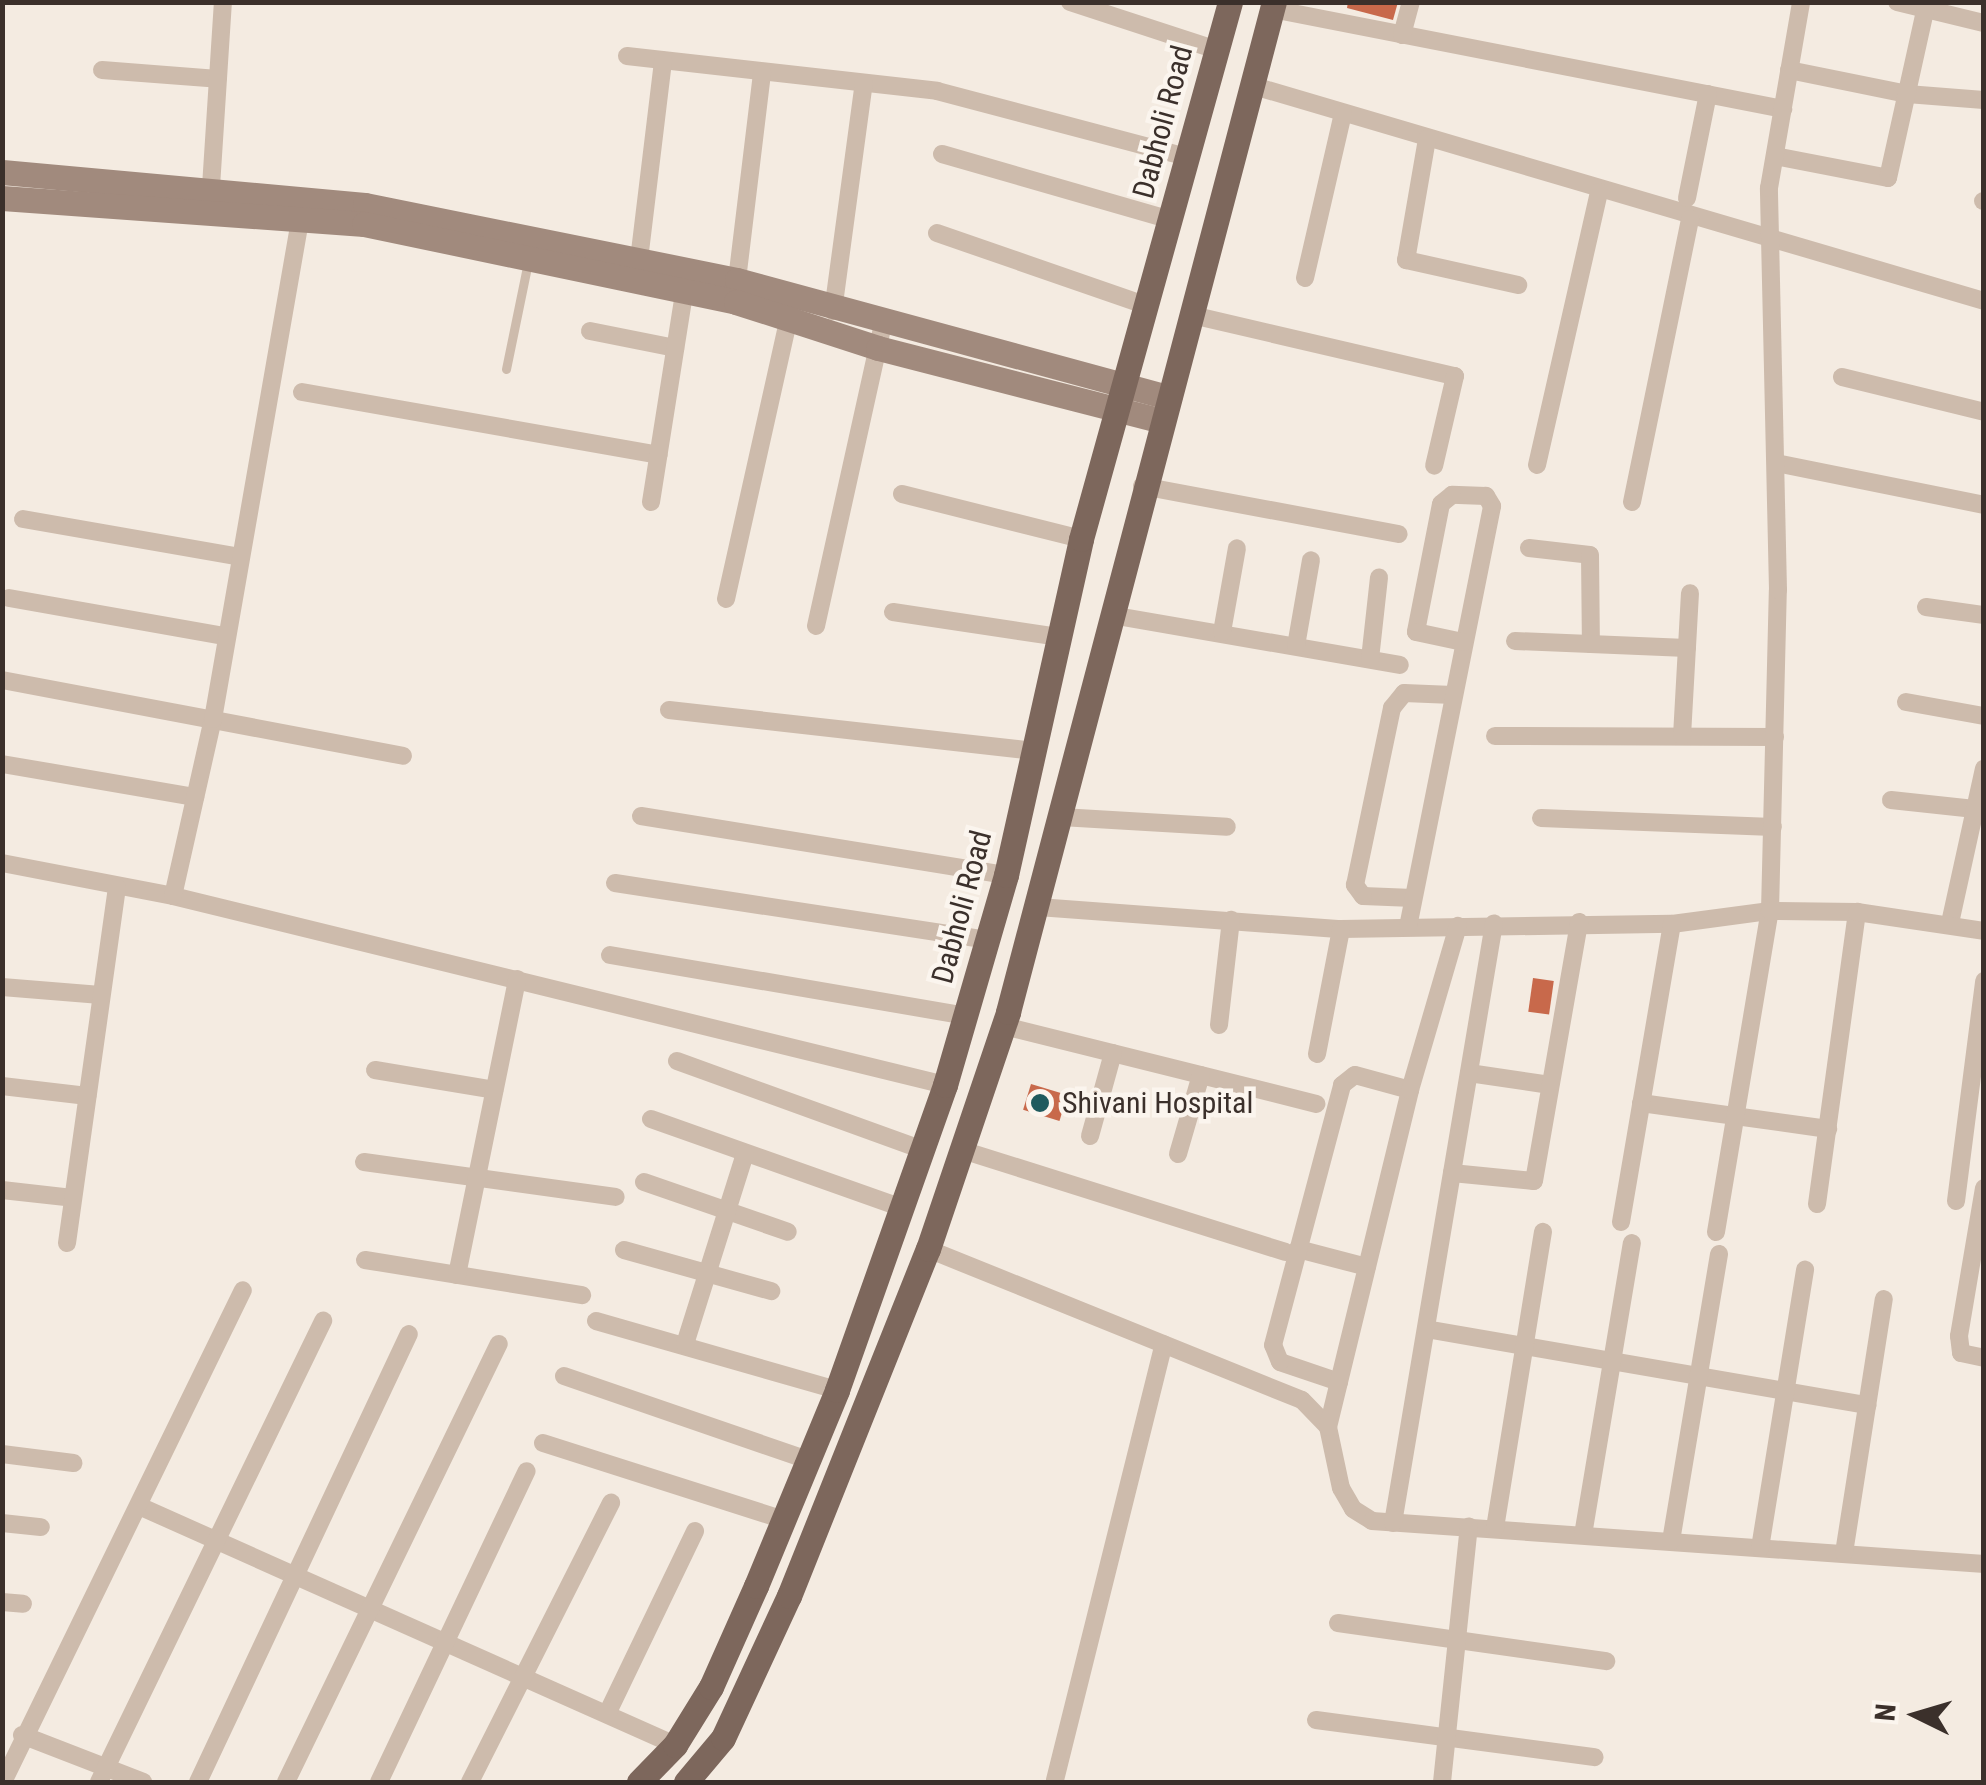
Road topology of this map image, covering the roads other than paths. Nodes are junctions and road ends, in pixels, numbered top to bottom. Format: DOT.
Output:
graph roads {
  1 [pos="223,2"];
  2 [pos="1070,2"];
  3 [pos="1230,2"];
  4 [pos="1411,2"];
  5 [pos="1801,2"];
  6 [pos="1898,2"];
  7 [pos="1274,6"];
  8 [pos="1926,6"];
  9 [pos="1984,24"];
  10 [pos="1402,35"];
  11 [pos="1217,50"];
  12 [pos="626,56"];
  13 [pos="663,60"];
  14 [pos="102,70"];
  15 [pos="1789,70"];
  16 [pos="762,72"];
  17 [pos="218,79"];
  18 [pos="864,84"];
  19 [pos="1254,86"];
  20 [pos="1708,94"];
  21 [pos="1907,94"];
  22 [pos="1984,100"];
  23 [pos="1783,109"];
  24 [pos="1343,113"];
  25 [pos="1427,139"];
  26 [pos="942,154"];
  27 [pos="1183,156"];
  28 [pos="1775,156"];
  29 [pos="2,172"];
  30 [pos="20,191"];
  31 [pos="1599,192"];
  32 [pos="1687,198"];
  33 [pos="210,201"];
  34 [pos="302,207"];
  35 [pos="1690,219"];
  36 [pos="1170,220"];
  37 [pos="937,233"];
  38 [pos="1770,242"];
  39 [pos="531,250"];
  40 [pos="638,272"];
  41 [pos="1305,278"];
  42 [pos="738,280"];
  43 [pos="686,282"];
  44 [pos="1518,286"];
  45 [pos="1984,300"];
  46 [pos="1148,306"];
  47 [pos="790,309"];
  48 [pos="834,311"];
  49 [pos="1192,314"];
  50 [pos="590,331"];
  51 [pos="880,336"];
  52 [pos="675,348"];
  53 [pos="506,369"];
  54 [pos="1842,377"];
  55 [pos="302,392"];
  56 [pos="1120,397"];
  57 [pos="1165,409"];
  58 [pos="1984,412"];
  59 [pos="658,456"];
  60 [pos="1776,463"];
  61 [pos="1538,465"];
  62 [pos="1434,466"];
  63 [pos="1142,486"];
  64 [pos="902,494"];
  65 [pos="651,502"];
  66 [pos="1632,502"];
  67 [pos="1984,505"];
  68 [pos="24,519"];
  69 [pos="1399,534"];
  70 [pos="1082,539"];
  71 [pos="1238,548"];
  72 [pos="1529,548"];
  73 [pos="242,557"];
  74 [pos="1312,560"];
  75 [pos="1378,578"];
  76 [pos="1690,592"];
  77 [pos="9,598"];
  78 [pos="726,599"];
  79 [pos="1926,606"];
  80 [pos="893,612"];
  81 [pos="1111,614"];
  82 [pos="1984,615"];
  83 [pos="816,626"];
  84 [pos="1222,632"];
  85 [pos="225,636"];
  86 [pos="1058,636"];
  87 [pos="1515,641"];
  88 [pos="1464,642"];
  89 [pos="1591,644"];
  90 [pos="1296,646"];
  91 [pos="1687,648"];
  92 [pos="1370,660"];
  93 [pos="1400,664"];
  94 [pos="2,680"];
  95 [pos="1453,695"];
  96 [pos="1906,702"];
  97 [pos="669,710"];
  98 [pos="1984,716"];
  99 [pos="213,719"];
  100 [pos="1495,736"];
  101 [pos="1682,736"];
  102 [pos="1774,737"];
  103 [pos="1032,751"];
  104 [pos="404,756"];
  105 [pos="2,764"];
  106 [pos="1984,769"];
  107 [pos="195,798"];
  108 [pos="1891,800"];
  109 [pos="1975,809"];
  110 [pos="640,816"];
  111 [pos="1061,817"];
  112 [pos="1541,818"];
  113 [pos="1773,827"];
  114 [pos="1227,828"];
  115 [pos="2,863"];
  116 [pos="1006,875"];
  117 [pos="615,883"];
  118 [pos="117,887"];
  119 [pos="173,896"];
  120 [pos="1413,898"];
  121 [pos="1038,907"];
  122 [pos="1770,911"];
  123 [pos="1858,912"];
  124 [pos="1231,920"];
  125 [pos="1578,922"];
  126 [pos="1494,923"];
  127 [pos="1950,923"];
  128 [pos="1672,924"];
  129 [pos="1458,926"];
  130 [pos="1408,927"];
  131 [pos="1341,929"];
  132 [pos="1984,931"];
  133 [pos="986,940"];
  134 [pos="610,955"];
  135 [pos="517,978"];
  136 [pos="1984,982"];
  137 [pos="2,987"];
  138 [pos="102,995"];
  139 [pos="966,1016"];
  140 [pos="1219,1025"];
  141 [pos="1004,1026"];
  142 [pos="1113,1053"];
  143 [pos="1317,1054"];
  144 [pos="677,1061"];
  145 [pos="375,1070"];
  146 [pos="1469,1073"];
  147 [pos="1201,1075"];
  148 [pos="945,1085"];
  149 [pos="1550,1085"];
  150 [pos="2,1086"];
  151 [pos="494,1090"];
  152 [pos="1410,1090"];
  153 [pos="87,1096"];
  154 [pos="1641,1103"];
  155 [pos="1316,1104"];
  156 [pos="1736,1116"];
  157 [pos="651,1119"];
  158 [pos="1828,1130"];
  159 [pos="1090,1136"];
  160 [pos="920,1150"];
  161 [pos="962,1150"];
  162 [pos="746,1154"];
  163 [pos="1178,1154"];
  164 [pos="364,1162"];
  165 [pos="1452,1173"];
  166 [pos="476,1178"];
  167 [pos="644,1182"];
  168 [pos="1984,1188"];
  169 [pos="2,1190"];
  170 [pos="616,1197"];
  171 [pos="73,1198"];
  172 [pos="1956,1200"];
  173 [pos="1817,1204"];
  174 [pos="899,1207"];
  175 [pos="730,1210"];
  176 [pos="1620,1222"];
  177 [pos="788,1232"];
  178 [pos="1543,1232"];
  179 [pos="1716,1232"];
  180 [pos="1632,1242"];
  181 [pos="66,1243"];
  182 [pos="928,1249"];
  183 [pos="624,1250"];
  184 [pos="1292,1251"];
  185 [pos="1719,1254"];
  186 [pos="366,1260"];
  187 [pos="1366,1267"];
  188 [pos="1804,1270"];
  189 [pos="710,1273"];
  190 [pos="458,1275"];
  191 [pos="243,1290"];
  192 [pos="771,1291"];
  193 [pos="582,1296"];
  194 [pos="1884,1299"];
  195 [pos="323,1321"];
  196 [pos="596,1321"];
  197 [pos="1426,1329"];
  198 [pos="409,1334"];
  199 [pos="499,1344"];
  200 [pos="685,1344"];
  201 [pos="1164,1344"];
  202 [pos="1525,1346"];
  203 [pos="1984,1358"];
  204 [pos="1612,1361"];
  205 [pos="564,1376"];
  206 [pos="1698,1376"];
  207 [pos="1339,1382"];
  208 [pos="837,1390"];
  209 [pos="1786,1391"];
  210 [pos="1867,1405"];
  211 [pos="1328,1426"];
  212 [pos="543,1442"];
  213 [pos="2,1454"];
  214 [pos="808,1460"];
  215 [pos="72,1463"];
  216 [pos="527,1471"];
  217 [pos="610,1502"];
  218 [pos="139,1506"];
  219 [pos="781,1519"];
  220 [pos="2,1523"];
  221 [pos="1393,1523"];
  222 [pos="1469,1526"];
  223 [pos="41,1527"];
  224 [pos="1495,1528"];
  225 [pos="695,1530"];
  226 [pos="1583,1535"];
  227 [pos="216,1540"];
  228 [pos="1671,1541"];
  229 [pos="1760,1548"];
  230 [pos="1844,1552"];
  231 [pos="1984,1564"];
  232 [pos="299,1578"];
  233 [pos="2,1602"];
  234 [pos="24,1604"];
  235 [pos="371,1610"];
  236 [pos="1338,1623"];
  237 [pos="1457,1640"];
  238 [pos="447,1644"];
  239 [pos="1606,1661"];
  240 [pos="523,1677"];
  241 [pos="607,1714"];
  242 [pos="1316,1720"];
  243 [pos="22,1735"];
  244 [pos="1446,1738"];
  245 [pos="675,1745"];
  246 [pos="1595,1757"];
  247 [pos="103,1775"];
  248 [pos="1055,1780"];
  249 [pos="4,1782"];
  250 [pos="143,1782"];
  251 [pos="198,1782"];
  252 [pos="286,1782"];
  253 [pos="379,1782"];
  254 [pos="470,1782"];
  255 [pos="640,1782"];
  256 [pos="686,1782"];
  257 [pos="1442,1782"];
  1 -- 17 [label="street"];
  2 -- 11 [label="street"];
  3 -- 11 [label="main road, Dabholi Road"];
  4 -- 10 [label="street"];
  5 -- 15 [label="street"];
  6 -- 8 [label="street"];
  7 -- 10 [label="street"];
  7 -- 19 [label="main road"];
  8 -- 9 [label="street"];
  8 -- 21 [label="street"];
  10 -- 20 [label="street"];
  11 -- 27 [label="main road, Dabholi Road"];
  12 -- 13 [label="street"];
  13 -- 16 [label="street"];
  13 -- 40 [label="street"];
  14 -- 17 [label="street"];
  15 -- 21 [label="street"];
  15 -- 23 [label="street"];
  16 -- 18 [label="street"];
  16 -- 42 [label="street"];
  17 -- 33 [label="street"];
  18 -- 27 [label="street"];
  18 -- 48 [label="street"];
  19 -- 24 [label="street"];
  19 -- 49 [label="main road"];
  20 -- 23 [label="street"];
  20 -- 32 [label="street"];
  21 -- 22 [label="street"];
  21 -- 28 [label="street"];
  23 -- 28 [label="street"];
  24 -- 25 [label="street"];
  24 -- 41 [label="street"];
  25 -- 31 [label="street"];
  25 -- 44 [label="street"];
  26 -- 36 [label="street"];
  27 -- 36 [label="main road, Dabholi Road"];
  28 -- 38 [label="street"];
  29 -- 30 [label="street"];
  30 -- 33 [label="street"];
  31 -- 35 [label="street"];
  31 -- 61 [label="street"];
  33 -- 34 [label="street"];
  34 -- 39 [label="street"];
  34 -- 73 [label="street"];
  35 -- 38 [label="street"];
  35 -- 66 [label="street"];
  36 -- 46 [label="main road, Dabholi Road"];
  37 -- 46 [label="street"];
  38 -- 45 [label="street"];
  38 -- 60 [label="street"];
  39 -- 40 [label="street"];
  39 -- 53 [label="lane"];
  40 -- 43 [label="street"];
  42 -- 43 [label="street"];
  42 -- 47 [label="street"];
  43 -- 47 [label="street"];
  43 -- 52 [label="street"];
  46 -- 56 [label="main road, Dabholi Road"];
  47 -- 48 [label="street"];
  47 -- 51 [label="street"];
  47 -- 78 [label="street"];
  48 -- 51 [label="street"];
  49 -- 57 [label="main road"];
  49 -- 62 [label="street"];
  50 -- 52 [label="street"];
  51 -- 56 [label="street"];
  51 -- 83 [label="street"];
  52 -- 59 [label="street"];
  54 -- 58 [label="street"];
  55 -- 59 [label="street"];
  56 -- 57 [label="street"];
  56 -- 70 [label="main road, Dabholi Road"];
  57 -- 63 [label="main road"];
  59 -- 65 [label="street"];
  60 -- 67 [label="street"];
  60 -- 102 [label="street"];
  63 -- 69 [label="street"];
  63 -- 81 [label="main road"];
  64 -- 70 [label="street"];
  68 -- 73 [label="street"];
  70 -- 86 [label="main road, Dabholi Road"];
  71 -- 84 [label="street"];
  72 -- 89 [label="street"];
  73 -- 85 [label="street"];
  74 -- 90 [label="street"];
  75 -- 92 [label="street"];
  76 -- 91 [label="street"];
  77 -- 85 [label="street"];
  79 -- 82 [label="street"];
  80 -- 86 [label="street"];
  81 -- 84 [label="street"];
  81 -- 111 [label="main road"];
  84 -- 90 [label="street"];
  85 -- 99 [label="street"];
  86 -- 103 [label="main road, Dabholi Road"];
  87 -- 89 [label="street"];
  88 -- 88 [label="street"];
  88 -- 95 [label="street"];
  89 -- 91 [label="street"];
  90 -- 92 [label="street"];
  91 -- 101 [label="street"];
  92 -- 93 [label="street"];
  94 -- 99 [label="street"];
  95 -- 120 [label="street"];
  95 -- 120 [label="street"];
  96 -- 98 [label="street"];
  97 -- 103 [label="street"];
  99 -- 104 [label="street"];
  99 -- 107 [label="street"];
  100 -- 101 [label="street"];
  101 -- 102 [label="street"];
  102 -- 113 [label="street"];
  103 -- 116 [label="main road, Dabholi Road"];
  105 -- 107 [label="street"];
  106 -- 109 [label="street"];
  107 -- 119 [label="street"];
  108 -- 109 [label="street"];
  109 -- 127 [label="street"];
  110 -- 116 [label="street"];
  111 -- 114 [label="street"];
  111 -- 121 [label="main road"];
  112 -- 113 [label="street"];
  113 -- 122 [label="street"];
  115 -- 118 [label="street"];
  116 -- 133 [label="main road, Dabholi Road"];
  117 -- 133 [label="street"];
  118 -- 119 [label="street"];
  118 -- 138 [label="street"];
  119 -- 135 [label="street"];
  120 -- 130 [label="street"];
  121 -- 124 [label="street"];
  121 -- 141 [label="main road"];
  122 -- 123 [label="street"];
  122 -- 128 [label="street"];
  122 -- 156 [label="street"];
  123 -- 127 [label="street"];
  123 -- 158 [label="street"];
  124 -- 131 [label="street"];
  124 -- 140 [label="street"];
  125 -- 126 [label="street"];
  125 -- 128 [label="street"];
  125 -- 149 [label="street"];
  126 -- 129 [label="street"];
  126 -- 146 [label="street"];
  127 -- 132 [label="street"];
  128 -- 154 [label="street"];
  129 -- 130 [label="street"];
  129 -- 152 [label="street"];
  130 -- 131 [label="street"];
  131 -- 143 [label="street"];
  133 -- 139 [label="main road, Dabholi Road"];
  134 -- 139 [label="street"];
  135 -- 148 [label="street"];
  135 -- 151 [label="street"];
  136 -- 172 [label="street"];
  137 -- 138 [label="street"];
  138 -- 153 [label="street"];
  139 -- 148 [label="main road, Dabholi Road"];
  141 -- 142 [label="street"];
  141 -- 161 [label="main road"];
  142 -- 147 [label="street"];
  142 -- 159 [label="street"];
  144 -- 160 [label="street"];
  145 -- 151 [label="street"];
  146 -- 149 [label="street"];
  146 -- 165 [label="street"];
  147 -- 155 [label="street"];
  147 -- 163 [label="street"];
  148 -- 160 [label="main road, Dabholi Road"];
  149 -- 165 [label="street"];
  150 -- 153 [label="street"];
  151 -- 166 [label="street"];
  152 -- 184 [label="street"];
  152 -- 187 [label="street"];
  153 -- 171 [label="street"];
  154 -- 156 [label="street"];
  154 -- 176 [label="street"];
  156 -- 158 [label="street"];
  156 -- 179 [label="street"];
  157 -- 162 [label="street"];
  158 -- 173 [label="street"];
  160 -- 174 [label="main road, Dabholi Road"];
  161 -- 182 [label="main road"];
  161 -- 184 [label="street"];
  162 -- 174 [label="street"];
  162 -- 175 [label="street"];
  164 -- 166 [label="street"];
  165 -- 197 [label="street"];
  166 -- 170 [label="street"];
  166 -- 190 [label="street"];
  167 -- 175 [label="street"];
  168 -- 203 [label="street"];
  169 -- 171 [label="street"];
  171 -- 181 [label="street"];
  174 -- 208 [label="main road, Dabholi Road"];
  175 -- 177 [label="street"];
  175 -- 189 [label="street"];
  178 -- 202 [label="street"];
  180 -- 204 [label="street"];
  182 -- 201 [label="street"];
  182 -- 256 [label="main road"];
  183 -- 189 [label="street"];
  184 -- 187 [label="street"];
  184 -- 207 [label="street"];
  185 -- 206 [label="street"];
  186 -- 190 [label="street"];
  187 -- 207 [label="street"];
  188 -- 209 [label="street"];
  189 -- 192 [label="street"];
  189 -- 200 [label="street"];
  190 -- 193 [label="street"];
  191 -- 218 [label="street"];
  194 -- 210 [label="street"];
  195 -- 227 [label="street"];
  196 -- 200 [label="street"];
  197 -- 202 [label="street"];
  197 -- 221 [label="street"];
  198 -- 232 [label="street"];
  199 -- 235 [label="street"];
  200 -- 208 [label="street"];
  201 -- 211 [label="street"];
  201 -- 248 [label="street"];
  202 -- 204 [label="street"];
  202 -- 224 [label="street"];
  204 -- 206 [label="street"];
  204 -- 226 [label="street"];
  205 -- 214 [label="street"];
  206 -- 209 [label="street"];
  206 -- 228 [label="street"];
  207 -- 211 [label="street"];
  208 -- 214 [label="main road, Dabholi Road"];
  209 -- 210 [label="street"];
  209 -- 229 [label="street"];
  210 -- 230 [label="street"];
  211 -- 221 [label="street"];
  212 -- 219 [label="street"];
  213 -- 215 [label="street"];
  214 -- 219 [label="main road, Dabholi Road"];
  216 -- 238 [label="street"];
  217 -- 240 [label="street"];
  218 -- 227 [label="street"];
  218 -- 243 [label="street"];
  219 -- 245 [label="main road, Dabholi Road"];
  220 -- 223 [label="street"];
  221 -- 222 [label="street"];
  222 -- 224 [label="street"];
  222 -- 237 [label="street"];
  224 -- 226 [label="street"];
  225 -- 241 [label="street"];
  226 -- 228 [label="street"];
  227 -- 232 [label="street"];
  227 -- 247 [label="street"];
  228 -- 229 [label="street"];
  229 -- 230 [label="street"];
  230 -- 231 [label="street"];
  232 -- 235 [label="street"];
  232 -- 251 [label="street"];
  233 -- 234 [label="street"];
  235 -- 238 [label="street"];
  235 -- 252 [label="street"];
  236 -- 237 [label="street"];
  237 -- 239 [label="street"];
  237 -- 244 [label="street"];
  238 -- 240 [label="street"];
  238 -- 253 [label="street"];
  240 -- 241 [label="street"];
  240 -- 254 [label="street"];
  241 -- 245 [label="street"];
  242 -- 244 [label="street"];
  243 -- 247 [label="street"];
  243 -- 249 [label="street"];
  244 -- 246 [label="street"];
  244 -- 257 [label="street"];
  245 -- 255 [label="main road, Dabholi Road"];
  247 -- 250 [label="street"];
}
